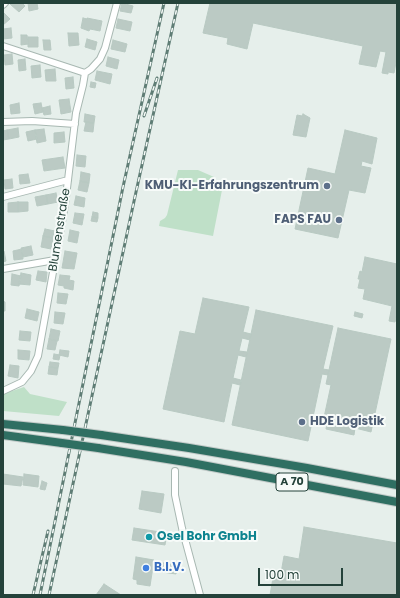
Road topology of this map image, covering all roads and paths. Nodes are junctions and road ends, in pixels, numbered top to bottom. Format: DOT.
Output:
graph roads {
  1 [pos="5,3"];
  2 [pos="117,3"];
  3 [pos="3,5"];
  4 [pos="3,46"];
  5 [pos="84,73"];
  6 [pos="3,122"];
  7 [pos="75,124"];
  8 [pos="68,180"];
  9 [pos="3,197"];
  10 [pos="55,260"];
  11 [pos="3,269"];
  12 [pos="3,391"];
  13 [pos="3,424"];
  14 [pos="3,435"];
  15 [pos="175,471"];
  16 [pos="397,485"];
  17 [pos="397,502"];
  18 [pos="200,595"];
  1 -- 3 [label="street"];
  2 -- 5 [label="street"];
  4 -- 5 [label="street"];
  5 -- 7 [label="street, Blumenstraße"];
  6 -- 7 [label="street"];
  7 -- 8 [label="street, Blumenstraße"];
  8 -- 9 [label="street"];
  8 -- 10 [label="street, Blumenstraße"];
  10 -- 11 [label="street"];
  10 -- 12 [label="street, Blumenstraße"];
  13 -- 16 [label="highway, A 70, bridge"];
  14 -- 17 [label="highway, A 70, bridge"];
  15 -- 18 [label="street"];
}
